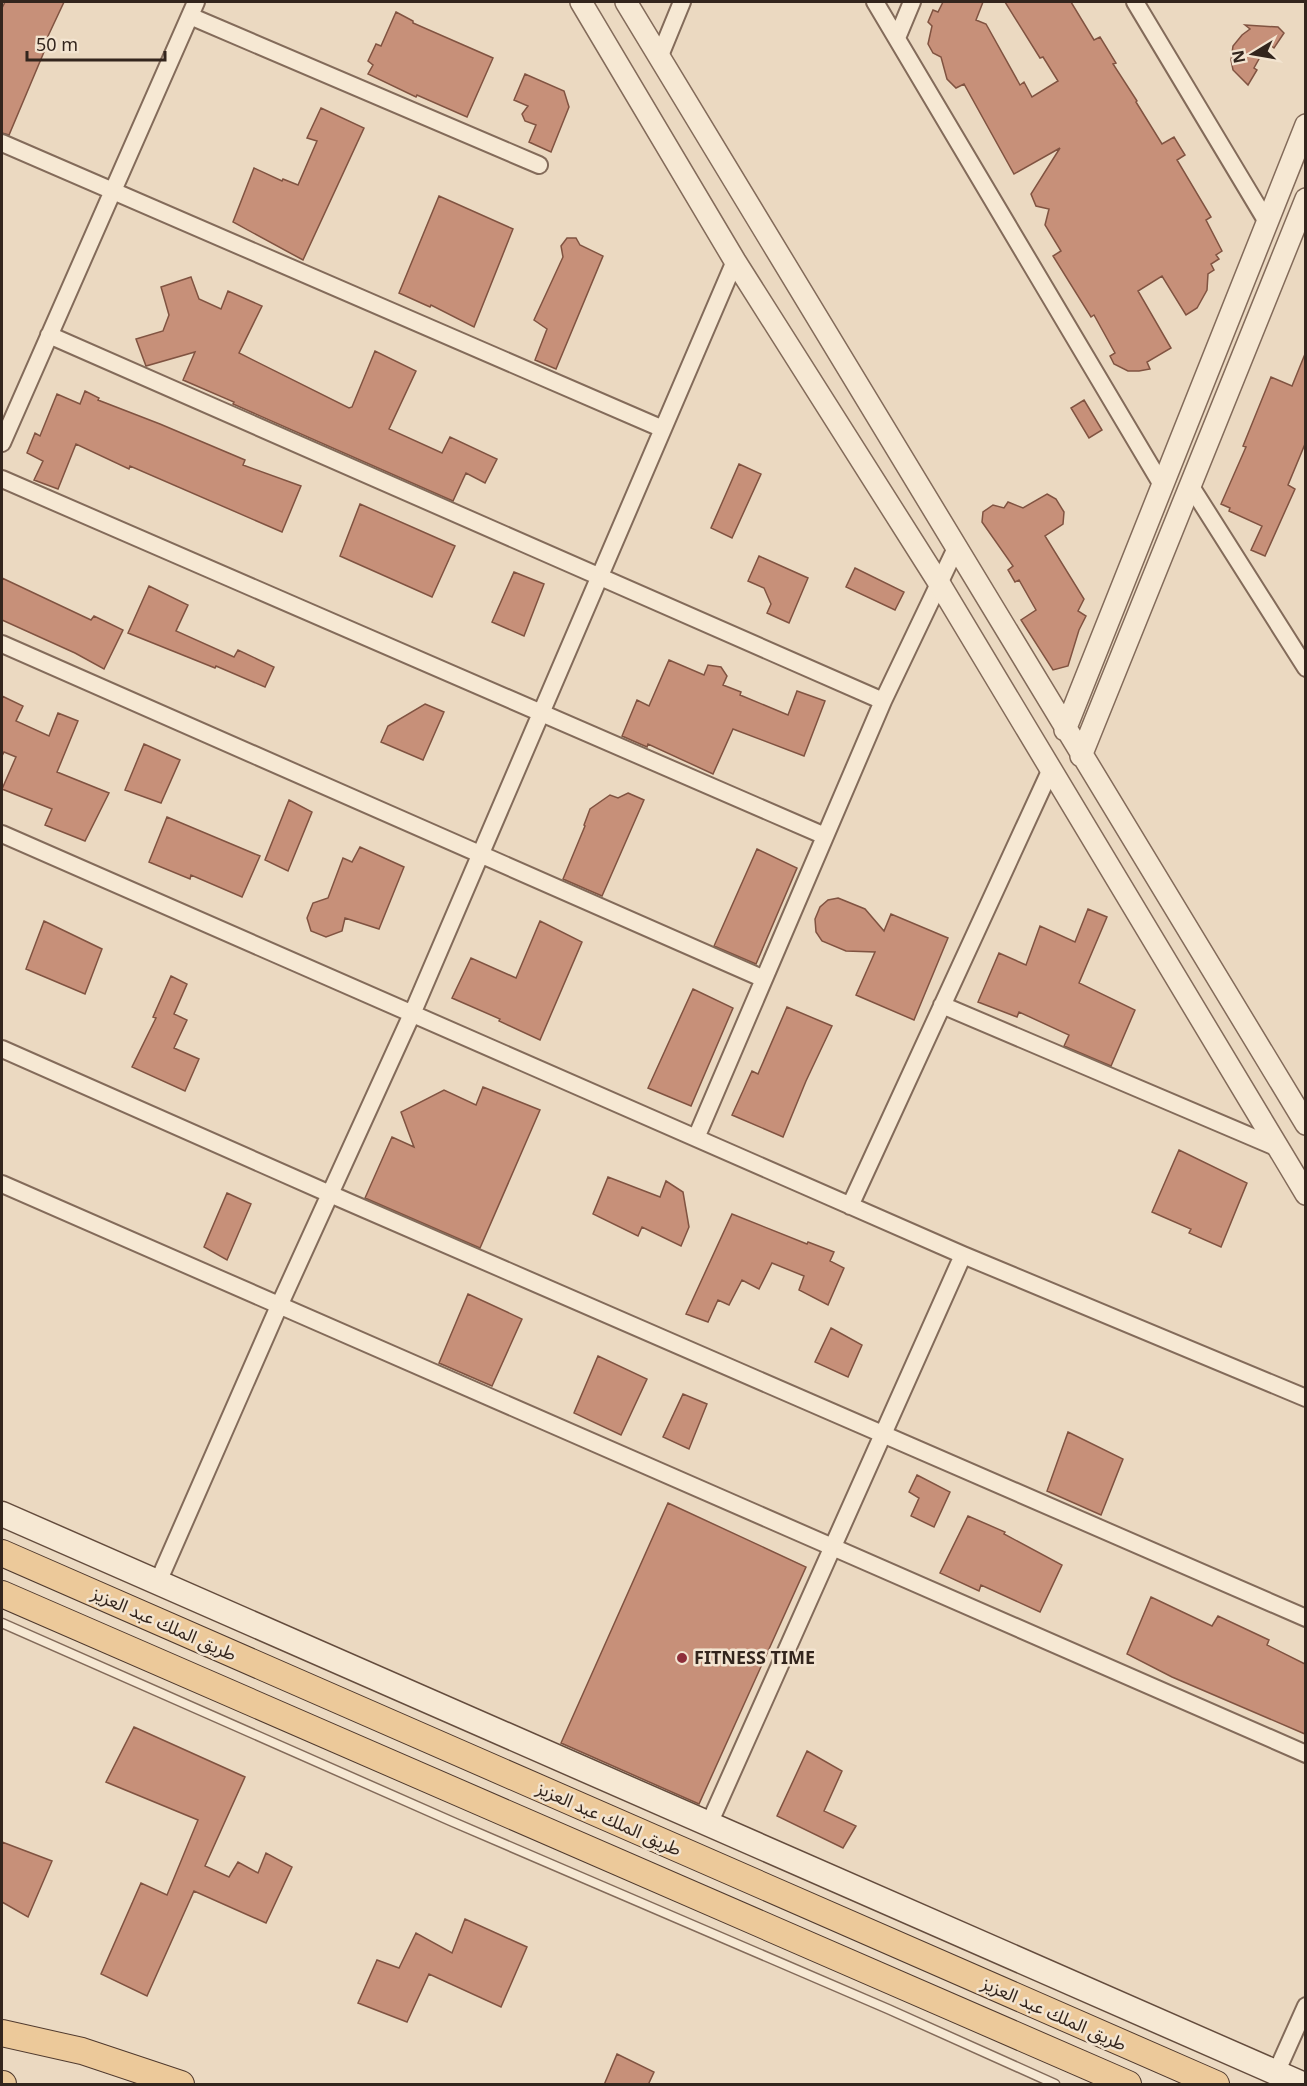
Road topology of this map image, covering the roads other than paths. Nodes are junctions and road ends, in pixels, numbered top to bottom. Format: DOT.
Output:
graph roads {
  1 [pos="581,2"];
  2 [pos="626,2"];
  3 [pos="682,2"];
  4 [pos="875,2"];
  5 [pos="912,2"];
  6 [pos="1138,3"];
  7 [pos="193,8"];
  8 [pos="897,38"];
  9 [pos="659,58"];
  10 [pos="1305,125"];
  11 [pos="2,143"];
  12 [pos="539,165"];
  13 [pos="112,192"];
  14 [pos="1305,199"];
  15 [pos="1267,222"];
  16 [pos="735,261"];
  17 [pos="49,335"];
  18 [pos="663,429"];
  19 [pos="2,443"];
  20 [pos="2,479"];
  21 [pos="1162,485"];
  22 [pos="1190,485"];
  23 [pos="956,548"];
  24 [pos="599,578"];
  25 [pos="939,583"];
  26 [pos="2,645"];
  27 [pos="1305,668"];
  28 [pos="883,701"];
  29 [pos="541,712"];
  30 [pos="1065,730"];
  31 [pos="1081,756"];
  32 [pos="1051,769"];
  33 [pos="2,834"];
  34 [pos="825,836"];
  35 [pos="480,855"];
  36 [pos="764,979"];
  37 [pos="942,1005"];
  38 [pos="412,1014"];
  39 [pos="2,1049"];
  40 [pos="1305,1124"];
  41 [pos="696,1138"];
  42 [pos="1278,1148"];
  43 [pos="2,1184"];
  44 [pos="330,1194"];
  45 [pos="1305,1194"];
  46 [pos="850,1206"];
  47 [pos="963,1255"];
  48 [pos="279,1306"];
  49 [pos="1305,1398"];
  50 [pos="884,1433"];
  51 [pos="2,1514"];
  52 [pos="833,1548"];
  53 [pos="2,1553"];
  54 [pos="158,1582"];
  55 [pos="2,1594"];
  56 [pos="1305,1618"];
  57 [pos="2,1623"];
  58 [pos="1305,1754"];
  59 [pos="709,1824"];
  60 [pos="1305,2006"];
  61 [pos="2,2034"];
  62 [pos="1276,2073"];
  63 [pos="181,2085"];
  64 [pos="1055,2085"];
  65 [pos="1128,2085"];
  66 [pos="1216,2085"];
  67 [pos="1302,2085"];
  1 -- 16 [label="street"];
  2 -- 9 [label="street"];
  3 -- 9 [label="street"];
  4 -- 8 [label="street"];
  5 -- 8 [label="street"];
  6 -- 15 [label="street"];
  7 -- 12 [label="street"];
  7 -- 13 [label="street"];
  8 -- 21 [label="street"];
  9 -- 23 [label="street"];
  10 -- 15 [label="street"];
  11 -- 13 [label="street"];
  13 -- 17 [label="street"];
  13 -- 18 [label="street"];
  14 -- 22 [label="street"];
  15 -- 21 [label="street"];
  16 -- 18 [label="street"];
  16 -- 25 [label="street"];
  17 -- 19 [label="street"];
  17 -- 24 [label="street"];
  18 -- 24 [label="street"];
  20 -- 29 [label="street"];
  21 -- 30 [label="street"];
  22 -- 27 [label="street"];
  22 -- 31 [label="street"];
  23 -- 25 [label="street"];
  23 -- 30 [label="street"];
  24 -- 28 [label="street"];
  24 -- 29 [label="street"];
  25 -- 28 [label="street"];
  25 -- 32 [label="street"];
  26 -- 35 [label="street"];
  28 -- 34 [label="street"];
  29 -- 34 [label="street"];
  29 -- 35 [label="street"];
  30 -- 31 [label="street"];
  31 -- 40 [label="street"];
  32 -- 37 [label="street"];
  32 -- 42 [label="street"];
  33 -- 38 [label="street"];
  34 -- 36 [label="street"];
  35 -- 36 [label="street"];
  35 -- 38 [label="street"];
  36 -- 41 [label="street"];
  37 -- 42 [label="street"];
  37 -- 46 [label="street"];
  38 -- 41 [label="street"];
  38 -- 44 [label="street"];
  39 -- 44 [label="street"];
  41 -- 46 [label="street"];
  42 -- 45 [label="street"];
  43 -- 48 [label="street"];
  44 -- 48 [label="street"];
  44 -- 50 [label="street"];
  46 -- 47 [label="street"];
  47 -- 49 [label="street"];
  47 -- 50 [label="street"];
  48 -- 52 [label="street"];
  48 -- 54 [label="street"];
  50 -- 52 [label="street"];
  50 -- 56 [label="street"];
  51 -- 54 [label="main road"];
  52 -- 58 [label="street"];
  52 -- 59 [label="street"];
  53 -- 66 [label="main road, طريق الملك عبد العزيز"];
  54 -- 59 [label="main road"];
  55 -- 65 [label="main road, طريق الملك عبد العزيز"];
  57 -- 64 [label="lane"];
  59 -- 62 [label="main road"];
  60 -- 62 [label="street"];
  61 -- 63 [label="main road"];
  62 -- 67 [label="main road"];
}
